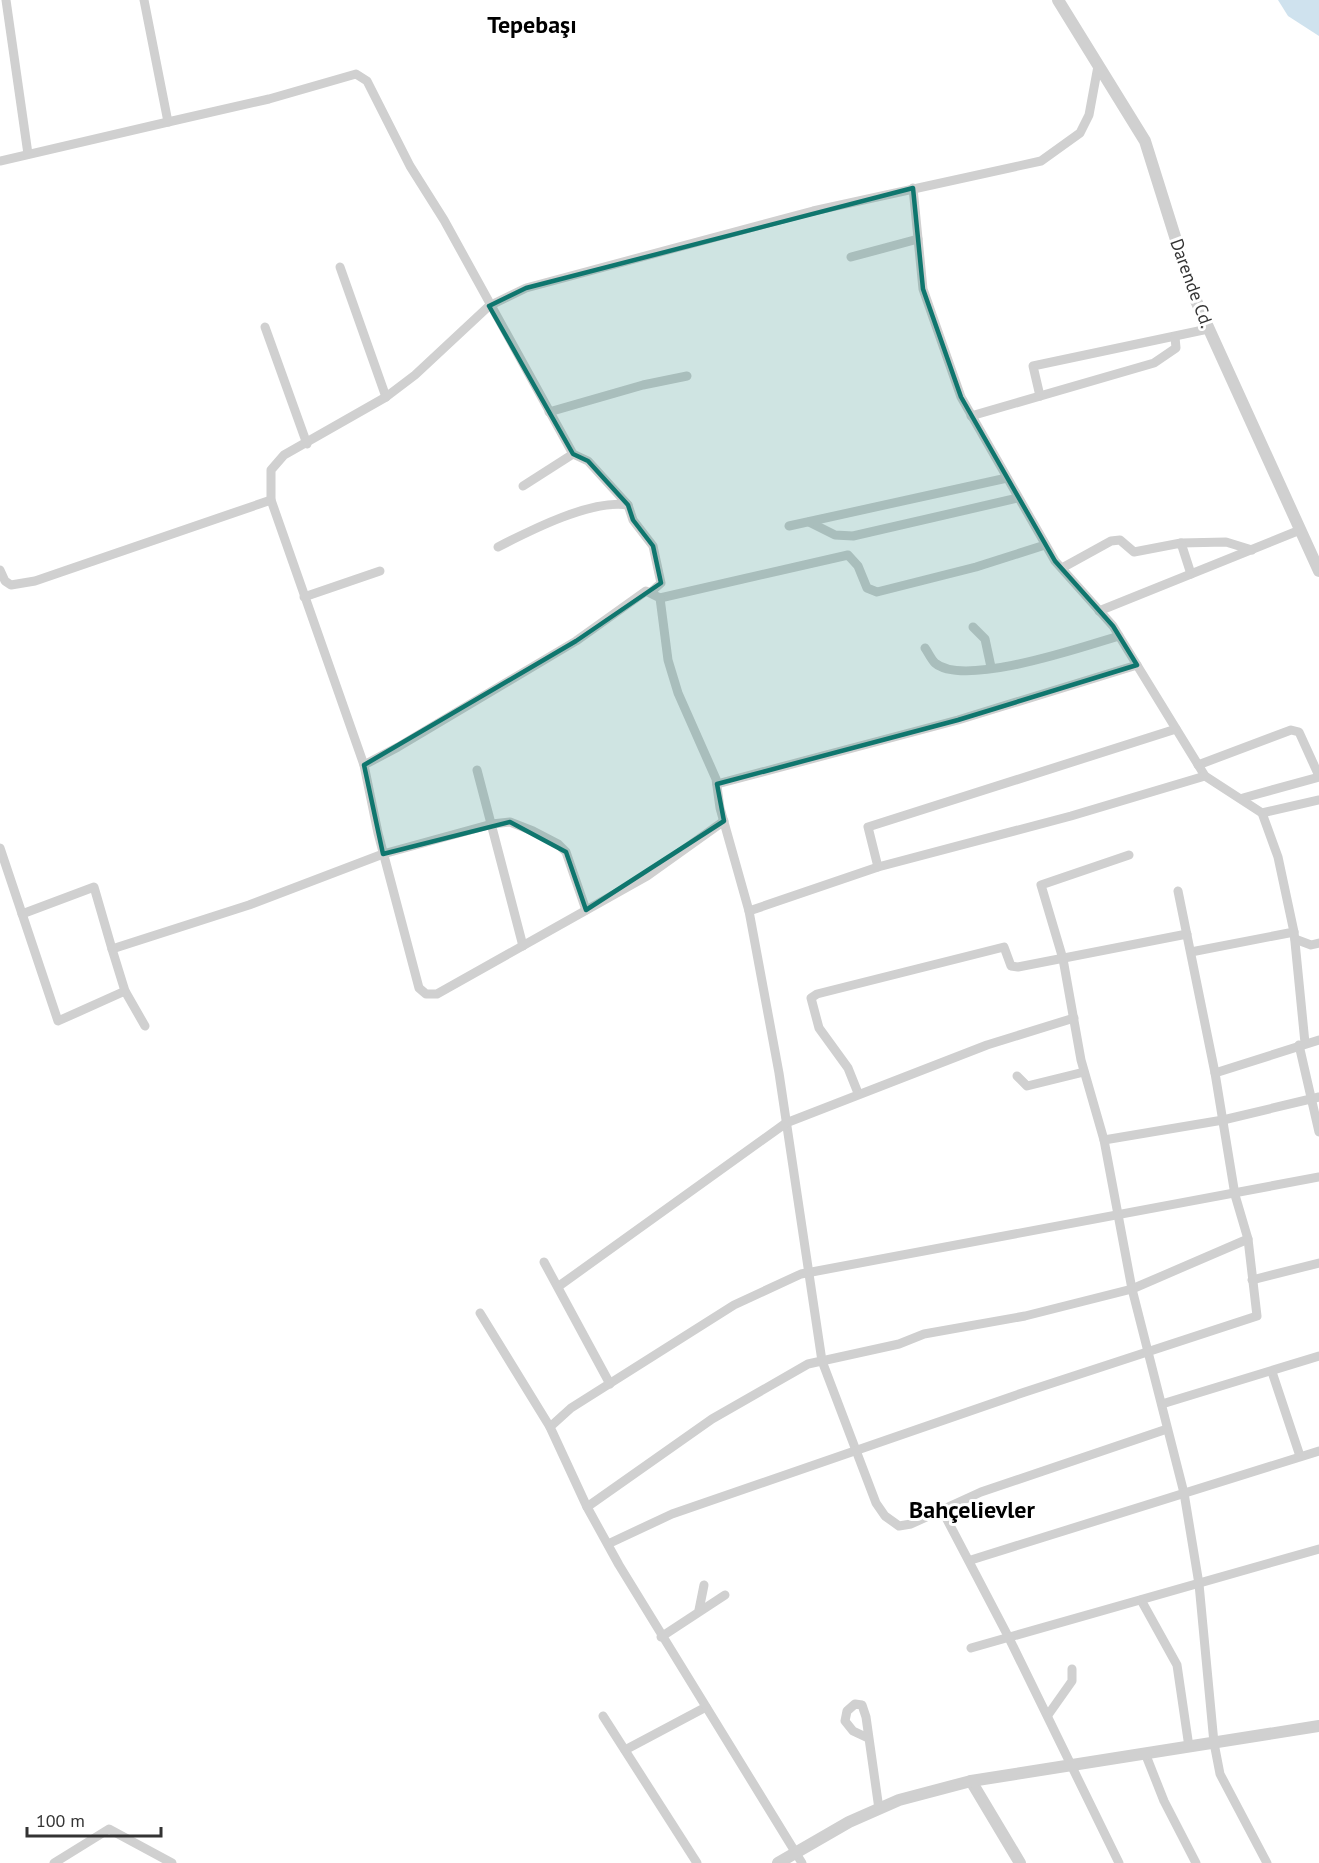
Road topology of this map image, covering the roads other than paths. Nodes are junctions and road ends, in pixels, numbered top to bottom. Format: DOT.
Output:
graph roads {
  1 [pos="6,0"];
  2 [pos="11,0"];
  3 [pos="144,0"];
  4 [pos="1058,0"];
  5 [pos="0,1"];
  6 [pos="1098,66"];
  7 [pos="168,122"];
  8 [pos="28,154"];
  9 [pos="0,161"];
  10 [pos="913,188"];
  11 [pos="918,239"];
  12 [pos="851,257"];
  13 [pos="340,267"];
  14 [pos="489,306"];
  15 [pos="265,327"];
  16 [pos="1209,329"];
  17 [pos="1175,337"];
  18 [pos="687,376"];
  19 [pos="1040,396"];
  20 [pos="386,398"];
  21 [pos="549,412"];
  22 [pos="971,416"];
  23 [pos="307,444"];
  24 [pos="573,454"];
  25 [pos="1007,478"];
  26 [pos="523,486"];
  27 [pos="1018,498"];
  28 [pos="271,500"];
  29 [pos="628,505"];
  30 [pos="809,522"];
  31 [pos="789,526"];
  32 [pos="1300,530"];
  33 [pos="1180,543"];
  34 [pos="1045,545"];
  35 [pos="498,546"];
  36 [pos="1252,550"];
  37 [pos="1062,568"];
  38 [pos="0,570"];
  39 [pos="380,571"];
  40 [pos="1319,571"];
  41 [pos="1191,574"];
  42 [pos="651,592"];
  43 [pos="304,597"];
  44 [pos="660,598"];
  45 [pos="1100,611"];
  46 [pos="973,627"];
  47 [pos="1119,636"];
  48 [pos="925,648"];
  49 [pos="1137,665"];
  50 [pos="991,668"];
  51 [pos="1176,729"];
  52 [pos="364,765"];
  53 [pos="1198,765"];
  54 [pos="477,770"];
  55 [pos="1205,776"];
  56 [pos="1319,777"];
  57 [pos="717,784"];
  58 [pos="1243,798"];
  59 [pos="1319,800"];
  60 [pos="1262,813"];
  61 [pos="724,821"];
  62 [pos="490,825"];
  63 [pos="0,848"];
  64 [pos="384,854"];
  65 [pos="1129,855"];
  66 [pos="878,867"];
  67 [pos="1178,891"];
  68 [pos="586,910"];
  69 [pos="749,911"];
  70 [pos="22,914"];
  71 [pos="1187,934"];
  72 [pos="1294,936"];
  73 [pos="1319,943"];
  74 [pos="523,946"];
  75 [pos="112,949"];
  76 [pos="1191,952"];
  77 [pos="1063,959"];
  78 [pos="125,991"];
  79 [pos="1074,1018"];
  80 [pos="145,1026"];
  81 [pos="1319,1040"];
  82 [pos="1302,1044"];
  83 [pos="1084,1072"];
  84 [pos="1215,1073"];
  85 [pos="1017,1076"];
  86 [pos="858,1093"];
  87 [pos="1315,1098"];
  88 [pos="1223,1120"];
  89 [pos="786,1123"];
  90 [pos="1319,1132"];
  91 [pos="1104,1140"];
  92 [pos="1319,1177"];
  93 [pos="1235,1195"];
  94 [pos="1117,1215"];
  95 [pos="1248,1239"];
  96 [pos="544,1262"];
  97 [pos="1319,1263"];
  98 [pos="808,1275"];
  99 [pos="1252,1280"];
  100 [pos="559,1286"];
  101 [pos="1132,1289"];
  102 [pos="480,1313"];
  103 [pos="1149,1351"];
  104 [pos="1319,1356"];
  105 [pos="822,1361"];
  106 [pos="1272,1372"];
  107 [pos="610,1384"];
  108 [pos="1162,1404"];
  109 [pos="550,1427"];
  110 [pos="1167,1429"];
  111 [pos="855,1451"];
  112 [pos="1319,1451"];
  113 [pos="1300,1456"];
  114 [pos="1184,1493"];
  115 [pos="587,1508"];
  116 [pos="942,1510"];
  117 [pos="608,1544"];
  118 [pos="1319,1549"];
  119 [pos="970,1560"];
  120 [pos="1199,1584"];
  121 [pos="704,1585"];
  122 [pos="726,1594"];
  123 [pos="1141,1600"];
  124 [pos="699,1610"];
  125 [pos="661,1637"];
  126 [pos="1009,1638"];
  127 [pos="971,1648"];
  128 [pos="1072,1669"];
  129 [pos="706,1707"];
  130 [pos="1048,1715"];
  131 [pos="603,1716"];
  132 [pos="1319,1726"];
  133 [pos="868,1738"];
  134 [pos="1214,1743"];
  135 [pos="1189,1747"];
  136 [pos="625,1750"];
  137 [pos="1145,1753"];
  138 [pos="1072,1765"];
  139 [pos="971,1781"];
  140 [pos="879,1809"];
  141 [pos="795,1851"];
  142 [pos="54,1863"];
  143 [pos="172,1863"];
  144 [pos="697,1863"];
  145 [pos="778,1863"];
  146 [pos="802,1863"];
  147 [pos="1020,1863"];
  148 [pos="1119,1863"];
  149 [pos="1196,1863"];
  150 [pos="1267,1863"];
  1 -- 2 [label="street"];
  1 -- 5 [label="street"];
  1 -- 8 [label="street"];
  3 -- 7 [label="street"];
  4 -- 6 [label="street, Darende Cd."];
  6 -- 10 [label="street"];
  6 -- 16 [label="street, Darende Cd."];
  7 -- 8 [label="street"];
  7 -- 14 [label="street"];
  8 -- 9 [label="street"];
  10 -- 11 [label="street"];
  10 -- 14 [label="street"];
  11 -- 12 [label="street"];
  11 -- 22 [label="street"];
  13 -- 20 [label="street"];
  14 -- 20 [label="street"];
  14 -- 21 [label="street"];
  15 -- 23 [label="street"];
  16 -- 17 [label="street"];
  16 -- 32 [label="street, Darende Cd."];
  17 -- 19 [label="street"];
  17 -- 19 [label="street"];
  18 -- 21 [label="street"];
  19 -- 22 [label="street"];
  20 -- 23 [label="street"];
  21 -- 24 [label="street"];
  22 -- 25 [label="street"];
  23 -- 28 [label="street"];
  24 -- 26 [label="street"];
  24 -- 29 [label="street"];
  25 -- 27 [label="street"];
  25 -- 30 [label="street"];
  27 -- 30 [label="street"];
  27 -- 34 [label="street"];
  28 -- 38 [label="street"];
  28 -- 43 [label="street"];
  29 -- 35 [label="street"];
  29 -- 42 [label="street"];
  30 -- 31 [label="street"];
  32 -- 36 [label="street"];
  32 -- 40 [label="street, Darende Cd."];
  33 -- 36 [label="street"];
  33 -- 37 [label="street"];
  33 -- 41 [label="street"];
  34 -- 37 [label="street"];
  34 -- 44 [label="street"];
  36 -- 41 [label="street"];
  37 -- 45 [label="street"];
  39 -- 43 [label="street"];
  41 -- 45 [label="street"];
  42 -- 44 [label="street"];
  42 -- 52 [label="street"];
  43 -- 52 [label="street"];
  44 -- 57 [label="street"];
  45 -- 47 [label="street"];
  46 -- 50 [label="street"];
  47 -- 49 [label="street"];
  47 -- 50 [label="street"];
  48 -- 50 [label="street"];
  49 -- 51 [label="street"];
  49 -- 57 [label="street"];
  51 -- 53 [label="street"];
  51 -- 66 [label="street"];
  52 -- 64 [label="street"];
  53 -- 55 [label="street"];
  53 -- 56 [label="street"];
  54 -- 62 [label="street"];
  55 -- 58 [label="street"];
  55 -- 66 [label="street"];
  56 -- 58 [label="street"];
  57 -- 61 [label="street"];
  58 -- 60 [label="street"];
  59 -- 60 [label="street"];
  60 -- 72 [label="street"];
  61 -- 68 [label="street"];
  61 -- 69 [label="street"];
  62 -- 64 [label="street"];
  62 -- 68 [label="street"];
  62 -- 74 [label="street"];
  63 -- 70 [label="street"];
  64 -- 74 [label="street"];
  64 -- 75 [label="street"];
  65 -- 77 [label="street"];
  66 -- 69 [label="street"];
  67 -- 71 [label="street"];
  68 -- 74 [label="street"];
  69 -- 89 [label="street"];
  70 -- 75 [label="street"];
  70 -- 78 [label="street"];
  71 -- 76 [label="street"];
  71 -- 77 [label="street"];
  72 -- 73 [label="street"];
  72 -- 76 [label="street"];
  72 -- 82 [label="street"];
  75 -- 78 [label="street"];
  76 -- 84 [label="street"];
  77 -- 79 [label="street"];
  77 -- 86 [label="street"];
  78 -- 80 [label="street"];
  79 -- 83 [label="street"];
  79 -- 86 [label="street"];
  81 -- 82 [label="street"];
  82 -- 84 [label="street"];
  82 -- 87 [label="street"];
  83 -- 85 [label="street"];
  83 -- 91 [label="street"];
  84 -- 88 [label="street"];
  86 -- 89 [label="street"];
  87 -- 88 [label="street"];
  87 -- 90 [label="street"];
  88 -- 91 [label="street"];
  88 -- 93 [label="street"];
  89 -- 98 [label="street"];
  89 -- 100 [label="street"];
  91 -- 94 [label="street"];
  92 -- 93 [label="street"];
  93 -- 94 [label="street"];
  93 -- 95 [label="street"];
  94 -- 98 [label="street"];
  94 -- 101 [label="street"];
  95 -- 99 [label="street"];
  95 -- 101 [label="street"];
  96 -- 100 [label="street"];
  97 -- 99 [label="street"];
  98 -- 105 [label="street"];
  98 -- 107 [label="street"];
  99 -- 103 [label="street"];
  100 -- 107 [label="street"];
  101 -- 103 [label="street"];
  101 -- 105 [label="street"];
  102 -- 109 [label="street"];
  103 -- 108 [label="street"];
  103 -- 111 [label="street"];
  104 -- 106 [label="street"];
  105 -- 111 [label="street"];
  105 -- 115 [label="street"];
  106 -- 108 [label="street"];
  106 -- 113 [label="street"];
  107 -- 109 [label="street"];
  108 -- 110 [label="street"];
  109 -- 115 [label="street"];
  110 -- 114 [label="street"];
  110 -- 116 [label="street"];
  111 -- 116 [label="street"];
  111 -- 117 [label="street"];
  112 -- 113 [label="street"];
  113 -- 114 [label="street"];
  114 -- 119 [label="street"];
  114 -- 120 [label="street"];
  115 -- 117 [label="street"];
  116 -- 119 [label="street"];
  117 -- 125 [label="street"];
  118 -- 120 [label="street"];
  119 -- 126 [label="street"];
  120 -- 123 [label="street"];
  120 -- 134 [label="street"];
  121 -- 124 [label="street"];
  122 -- 124 [label="street"];
  123 -- 126 [label="street"];
  123 -- 135 [label="street"];
  124 -- 125 [label="street"];
  125 -- 129 [label="street"];
  126 -- 127 [label="street"];
  126 -- 130 [label="street"];
  128 -- 130 [label="street"];
  129 -- 136 [label="street"];
  129 -- 141 [label="street"];
  130 -- 138 [label="street"];
  131 -- 136 [label="street"];
  132 -- 134 [label="street"];
  133 -- 140 [label="street"];
  134 -- 135 [label="street"];
  134 -- 150 [label="street"];
  135 -- 137 [label="street"];
  136 -- 144 [label="street"];
  137 -- 138 [label="street"];
  137 -- 149 [label="street"];
  138 -- 139 [label="street"];
  138 -- 148 [label="street"];
  139 -- 140 [label="street"];
  139 -- 147 [label="street"];
  140 -- 141 [label="street"];
  141 -- 145 [label="street"];
  141 -- 146 [label="street"];
  142 -- 143 [label="street"];
}
